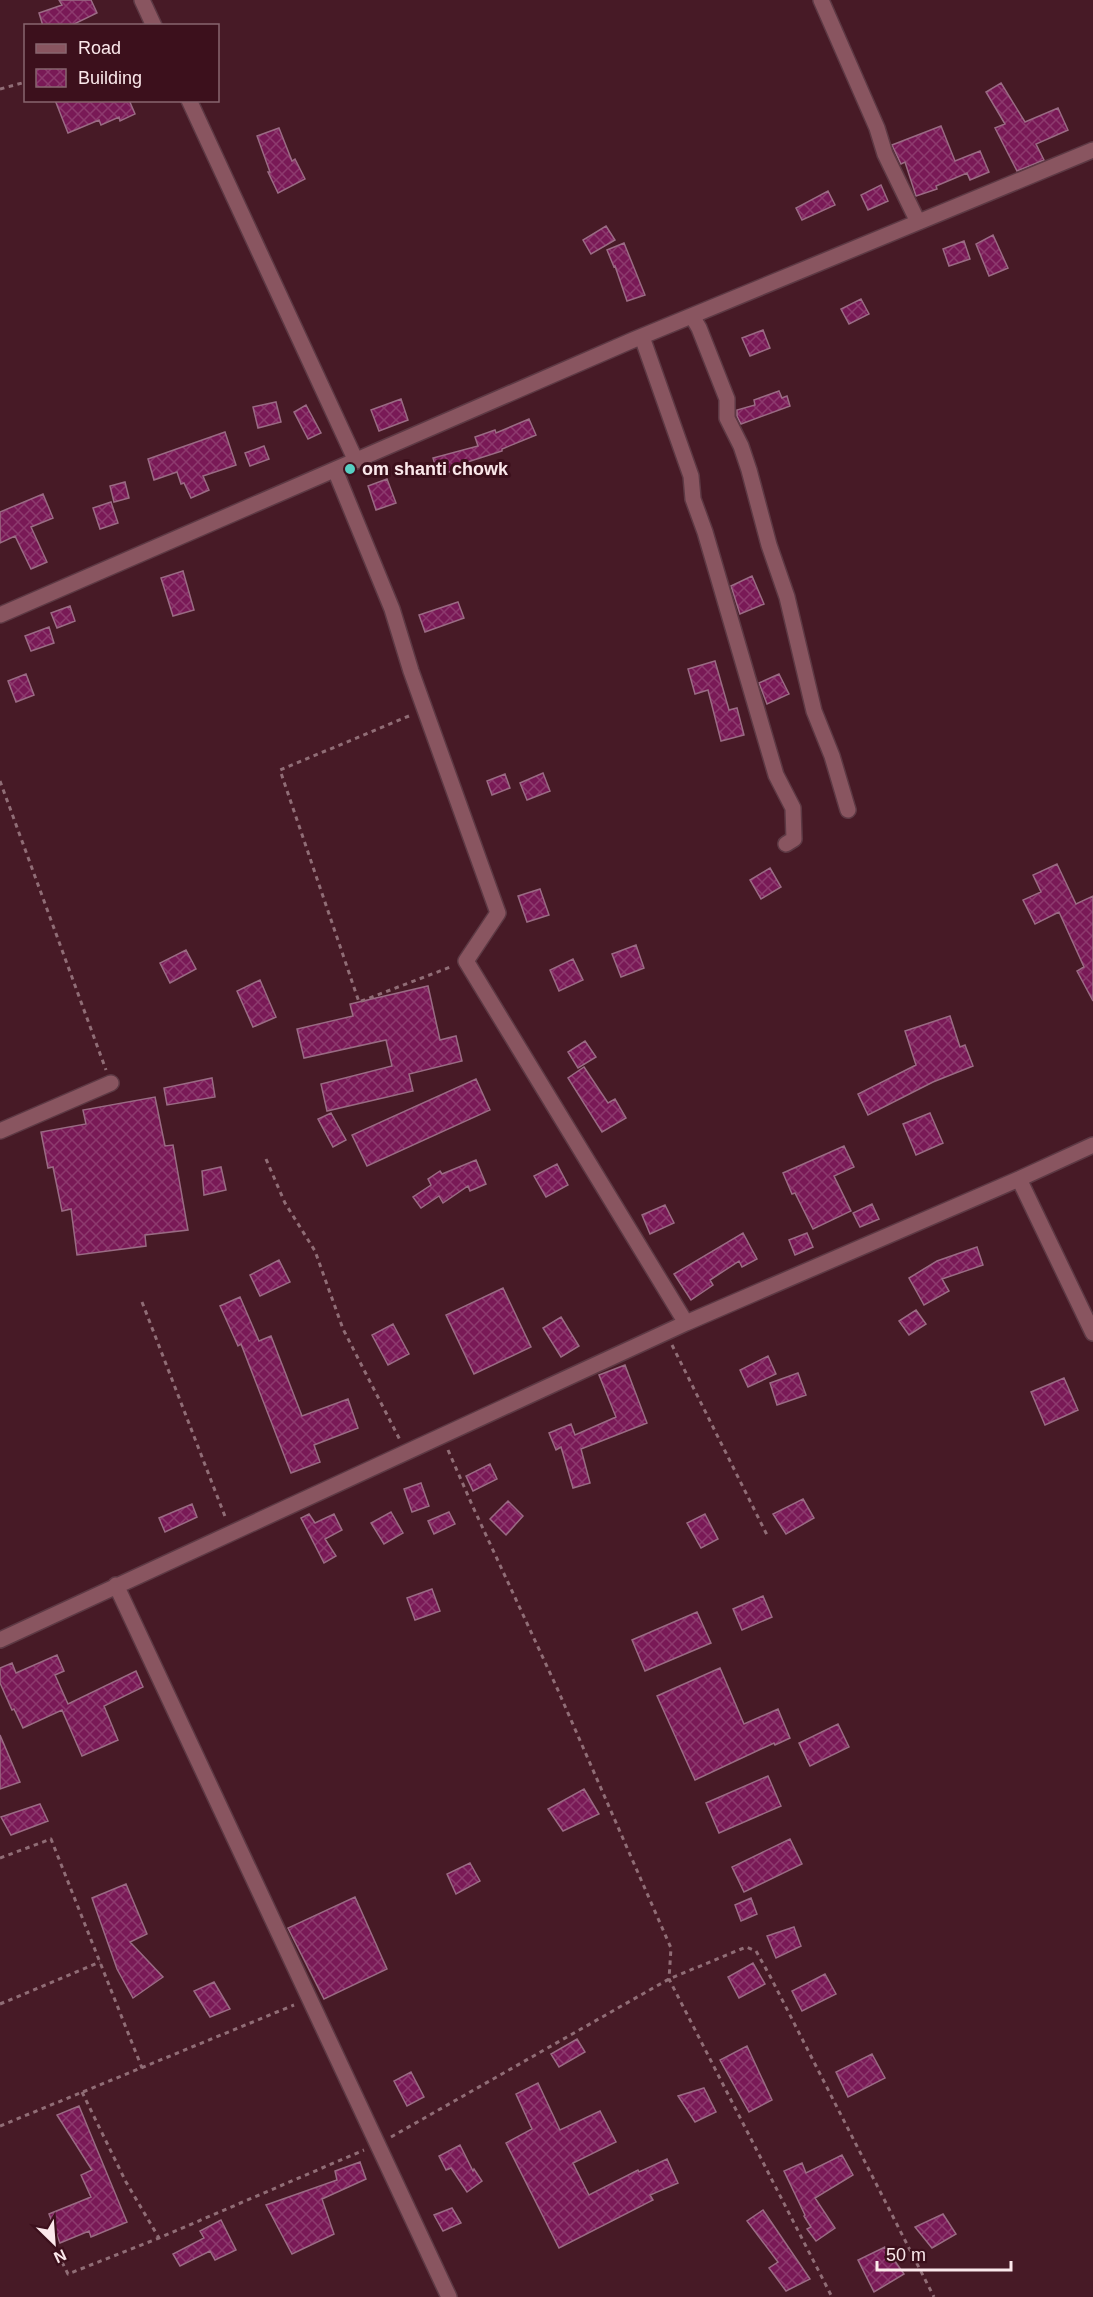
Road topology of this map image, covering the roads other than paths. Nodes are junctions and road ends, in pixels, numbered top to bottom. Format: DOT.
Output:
graph roads {
  1 [pos="142,0"];
  2 [pos="821,0"];
  3 [pos="153,24"];
  4 [pos="190,102"];
  5 [pos="1093,150"];
  6 [pos="918,222"];
  7 [pos="692,316"];
  8 [pos="642,337"];
  9 [pos="356,461"];
  10 [pos="335,470"];
  11 [pos="0,615"];
  12 [pos="848,810"];
  13 [pos="786,844"];
  14 [pos="111,1083"];
  15 [pos="0,1131"];
  16 [pos="1093,1144"];
  17 [pos="1019,1179"];
  18 [pos="686,1323"];
  19 [pos="1093,1333"];
  20 [pos="116,1585"];
  21 [pos="0,1640"];
  22 [pos="449,2297"];
  1 -- 3 [label="street"];
  2 -- 6 [label="street"];
  4 -- 9 [label="street"];
  5 -- 6 [label="street"];
  6 -- 7 [label="street"];
  7 -- 8 [label="street"];
  7 -- 12 [label="street"];
  8 -- 9 [label="street"];
  8 -- 13 [label="street"];
  9 -- 10 [label="street"];
  10 -- 11 [label="street"];
  10 -- 18 [label="street"];
  14 -- 15 [label="street"];
  16 -- 17 [label="street"];
  17 -- 18 [label="street"];
  17 -- 19 [label="street"];
  18 -- 20 [label="street"];
  20 -- 21 [label="street"];
  20 -- 22 [label="street"];
}
